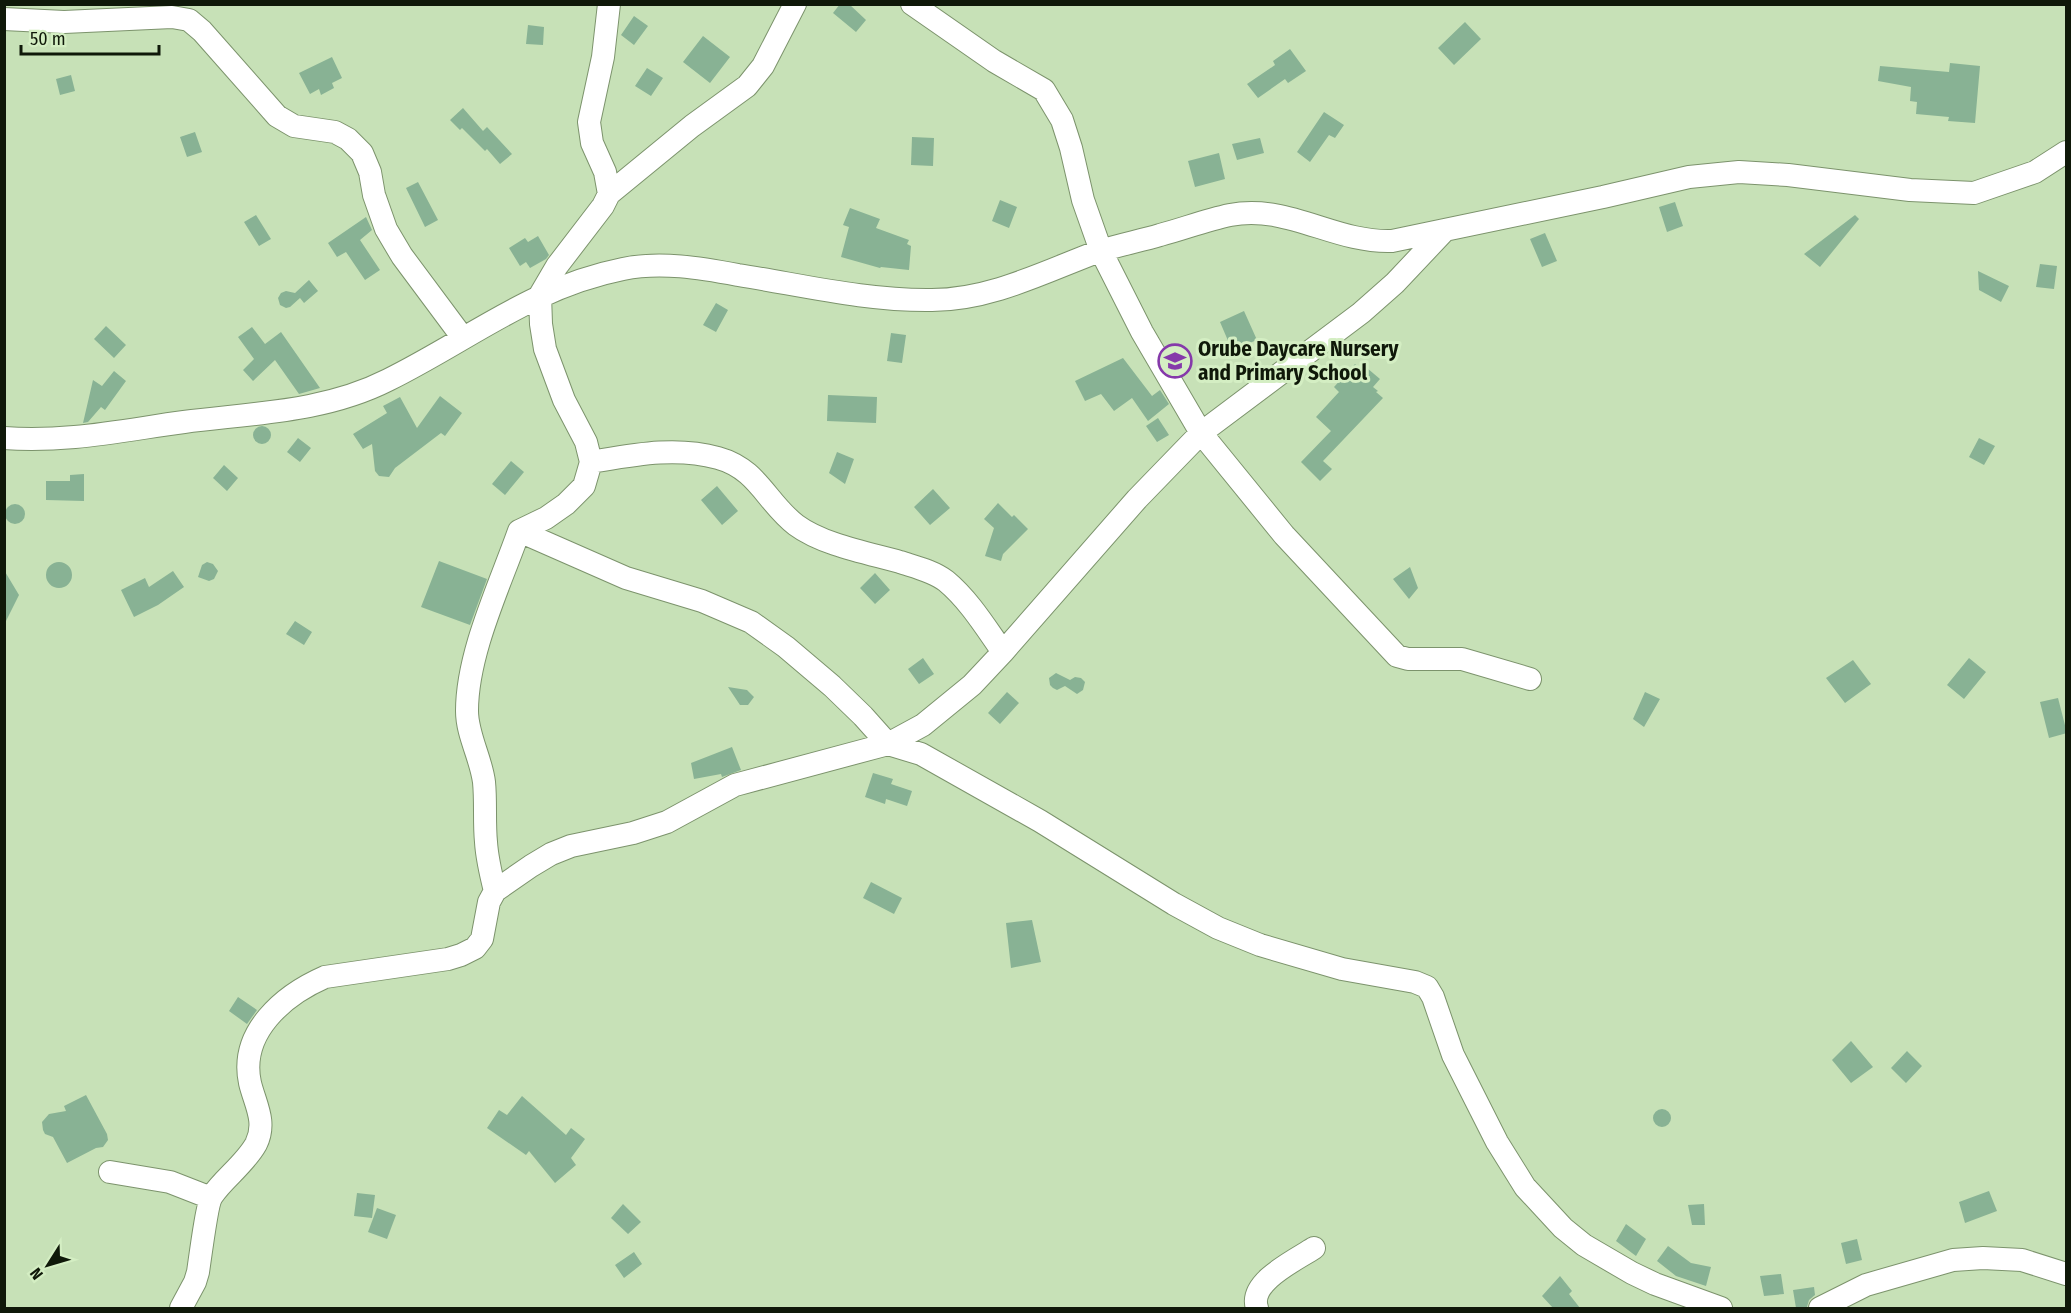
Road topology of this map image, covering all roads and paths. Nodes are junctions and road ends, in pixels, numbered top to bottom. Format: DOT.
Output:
graph roads {
  1 [pos="609,4"];
  2 [pos="795,4"];
  3 [pos="912,4"];
  4 [pos="4,19"];
  5 [pos="2067,152"];
  6 [pos="609,194"];
  7 [pos="1445,230"];
  8 [pos="1101,251"];
  9 [pos="540,295"];
  10 [pos="463,338"];
  11 [pos="1201,434"];
  12 [pos="4,438"];
  13 [pos="591,462"];
  14 [pos="519,531"];
  15 [pos="1003,652"];
  16 [pos="1530,679"];
  17 [pos="923,725"];
  18 [pos="888,744"];
  19 [pos="921,754"];
  20 [pos="495,891"];
  21 [pos="110,1172"];
  22 [pos="211,1197"];
  23 [pos="1314,1248"];
  24 [pos="2067,1274"];
  25 [pos="181,1308"];
  26 [pos="1257,1308"];
  27 [pos="1721,1308"];
  28 [pos="1820,1308"];
  1 -- 6 [label="street"];
  2 -- 6 [label="street"];
  3 -- 8 [label="street"];
  4 -- 10 [label="street"];
  5 -- 7 [label="street"];
  6 -- 9 [label="street"];
  7 -- 8 [label="street"];
  7 -- 11 [label="street"];
  8 -- 9 [label="street"];
  8 -- 11 [label="street"];
  9 -- 10 [label="street"];
  9 -- 13 [label="street"];
  10 -- 12 [label="street"];
  11 -- 15 [label="street"];
  11 -- 16 [label="street"];
  13 -- 14 [label="street"];
  13 -- 15 [label="street"];
  14 -- 18 [label="street"];
  14 -- 20 [label="street"];
  15 -- 17 [label="street"];
  17 -- 18 [label="street"];
  17 -- 19 [label="street"];
  18 -- 19 [label="street"];
  18 -- 20 [label="street"];
  19 -- 27 [label="street"];
  20 -- 22 [label="street"];
  21 -- 22 [label="street"];
  22 -- 25 [label="street"];
  23 -- 26 [label="street"];
  24 -- 28 [label="street"];
}
